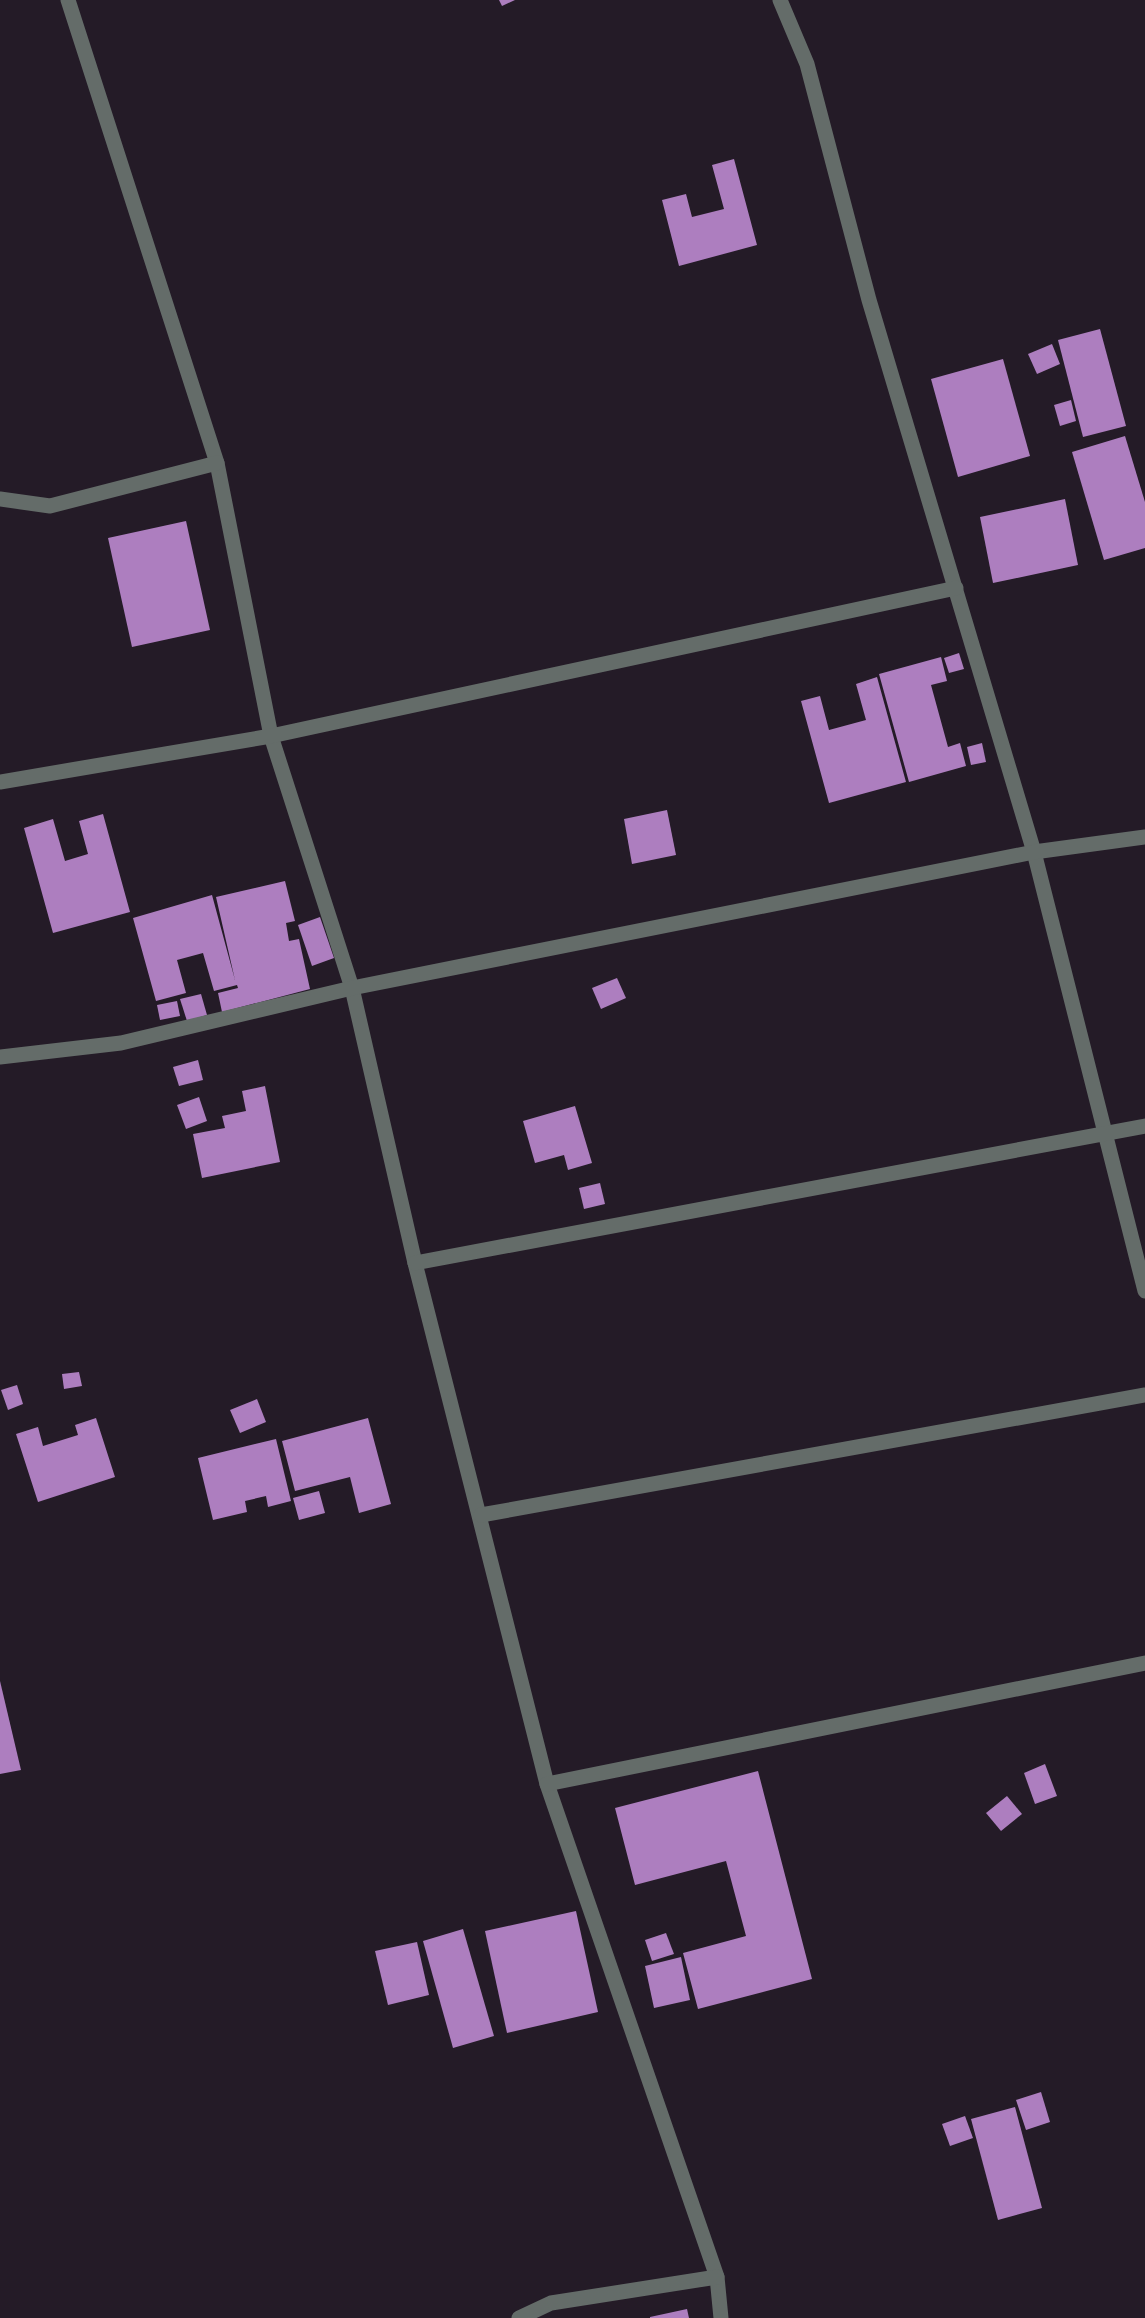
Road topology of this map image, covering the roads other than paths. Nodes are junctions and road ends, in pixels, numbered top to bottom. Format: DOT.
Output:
graph roads {
  1 [pos="68,0"];
  2 [pos="780,0"];
  3 [pos="217,463"];
  4 [pos="0,499"];
  5 [pos="956,588"];
  6 [pos="271,736"];
  7 [pos="0,782"];
  8 [pos="1145,837"];
  9 [pos="1034,852"];
  10 [pos="352,988"];
  11 [pos="0,1057"];
  12 [pos="1145,1126"];
  13 [pos="1105,1135"];
  14 [pos="415,1263"];
  15 [pos="1145,1292"];
  16 [pos="1145,1395"];
  17 [pos="481,1515"];
  18 [pos="1145,1663"];
  19 [pos="547,1784"];
  20 [pos="717,2277"];
  21 [pos="519,2318"];
  22 [pos="721,2318"];
  1 -- 3 [label="street"];
  2 -- 5 [label="street"];
  3 -- 4 [label="street"];
  3 -- 6 [label="street"];
  5 -- 6 [label="street"];
  5 -- 9 [label="street"];
  6 -- 7 [label="street"];
  6 -- 10 [label="street"];
  8 -- 9 [label="street"];
  9 -- 10 [label="street"];
  9 -- 13 [label="street"];
  10 -- 11 [label="street"];
  10 -- 14 [label="street"];
  12 -- 13 [label="street"];
  13 -- 14 [label="street"];
  13 -- 15 [label="street"];
  14 -- 17 [label="street"];
  16 -- 17 [label="street"];
  17 -- 19 [label="street"];
  18 -- 19 [label="street"];
  19 -- 20 [label="street"];
  20 -- 21 [label="street"];
  20 -- 22 [label="street"];
}
